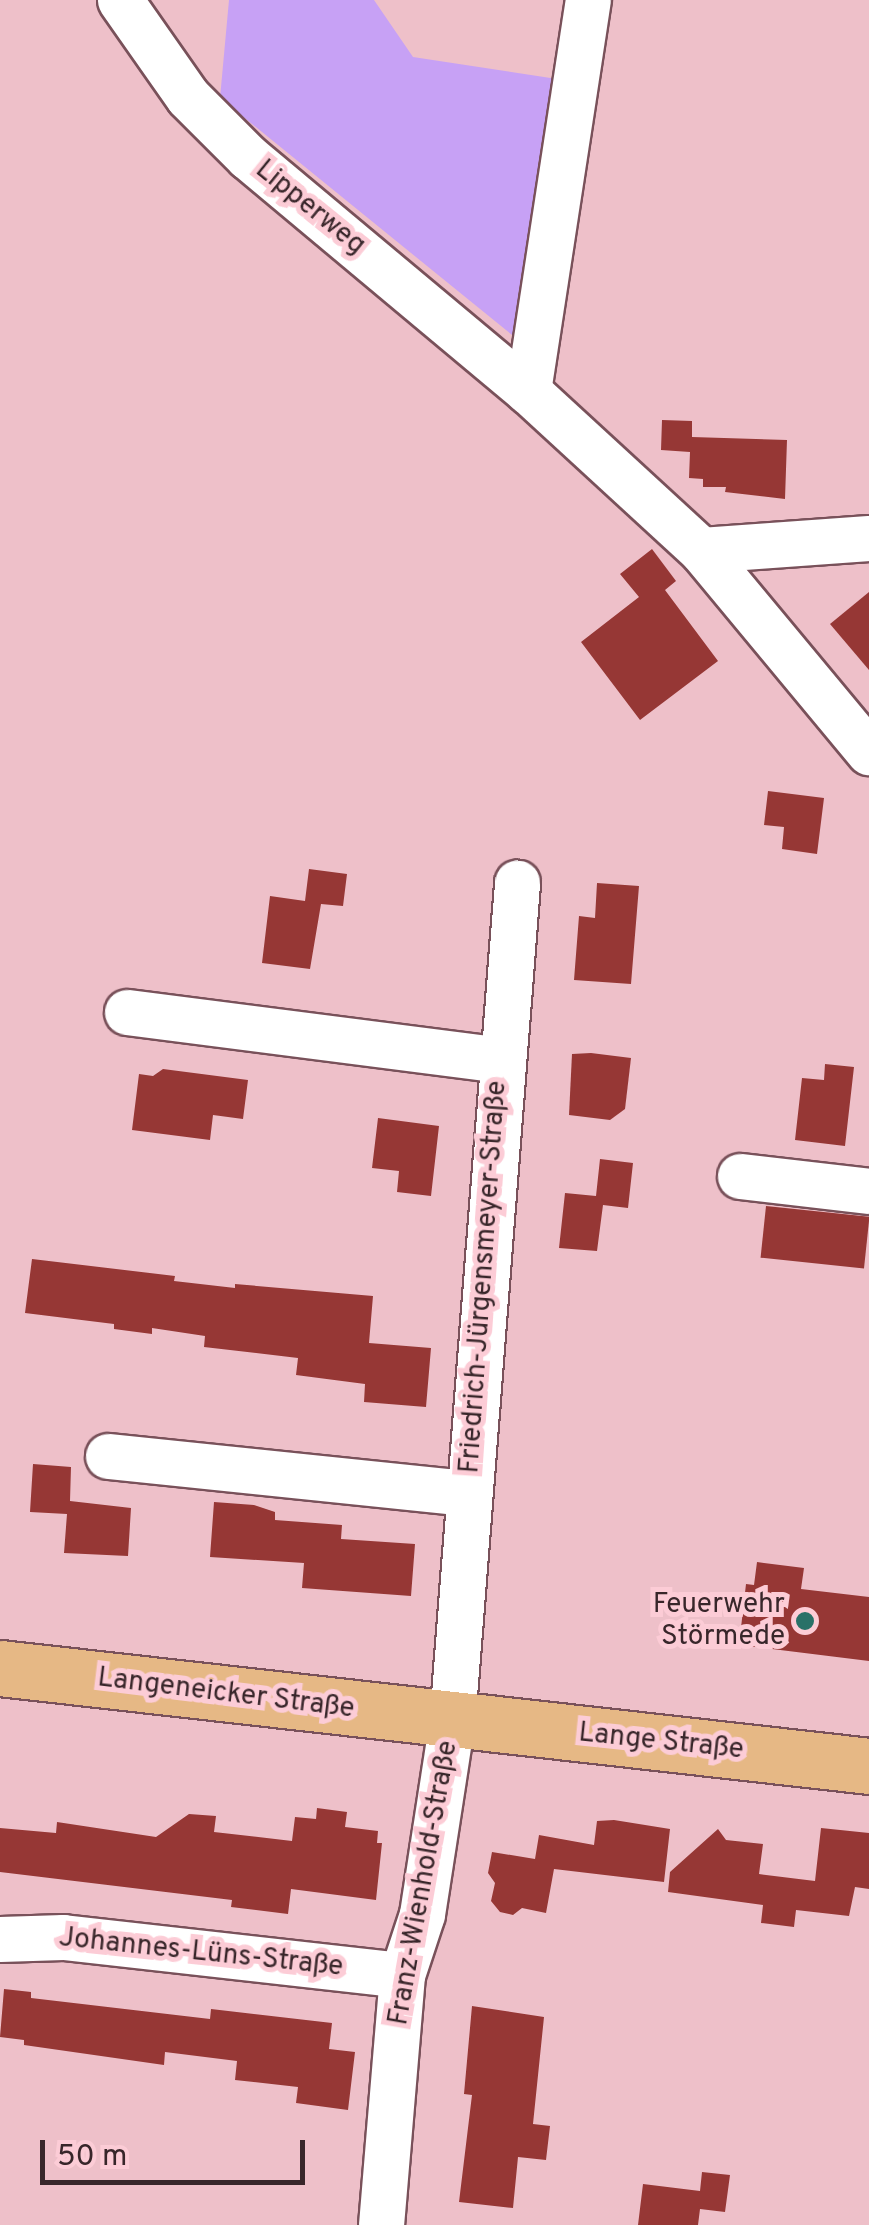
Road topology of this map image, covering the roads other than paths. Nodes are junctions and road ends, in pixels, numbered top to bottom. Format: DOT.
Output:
graph roads {
  1 [pos="120,0"];
  2 [pos="588,0"];
  3 [pos="528,391"];
  4 [pos="869,538"];
  5 [pos="701,550"];
  6 [pos="869,752"];
  7 [pos="517,882"];
  8 [pos="127,1012"];
  9 [pos="500,1060"];
  10 [pos="740,1176"];
  11 [pos="869,1191"];
  12 [pos="108,1456"];
  13 [pos="468,1494"];
  14 [pos="0,1668"];
  15 [pos="452,1720"];
  16 [pos="869,1766"];
  17 [pos="0,1939"];
  18 [pos="402,1975"];
  19 [pos="380,2225"];
  1 -- 3 [label="street, Lipperweg"];
  2 -- 3 [label="street"];
  3 -- 5 [label="street, Lipperweg"];
  4 -- 5 [label="street"];
  5 -- 6 [label="street, Lipperweg"];
  7 -- 9 [label="street, Friedrich-Jürgensmeyer-Straße"];
  8 -- 9 [label="street, Friedrich-Jürgensmeyer-Straße"];
  9 -- 13 [label="street, Friedrich-Jürgensmeyer-Straße"];
  10 -- 11 [label="street"];
  12 -- 13 [label="street, Friedrich-Jürgensmeyer-Straße"];
  13 -- 15 [label="street, Friedrich-Jürgensmeyer-Straße"];
  14 -- 15 [label="main road, Langeneicker Straße"];
  15 -- 16 [label="main road, Lange Straße"];
  15 -- 18 [label="street, Franz-Wienhold-Straße"];
  17 -- 18 [label="street, Johannes-Lüns-Straße"];
  18 -- 19 [label="street, Franz-Wienhold-Straße"];
}
